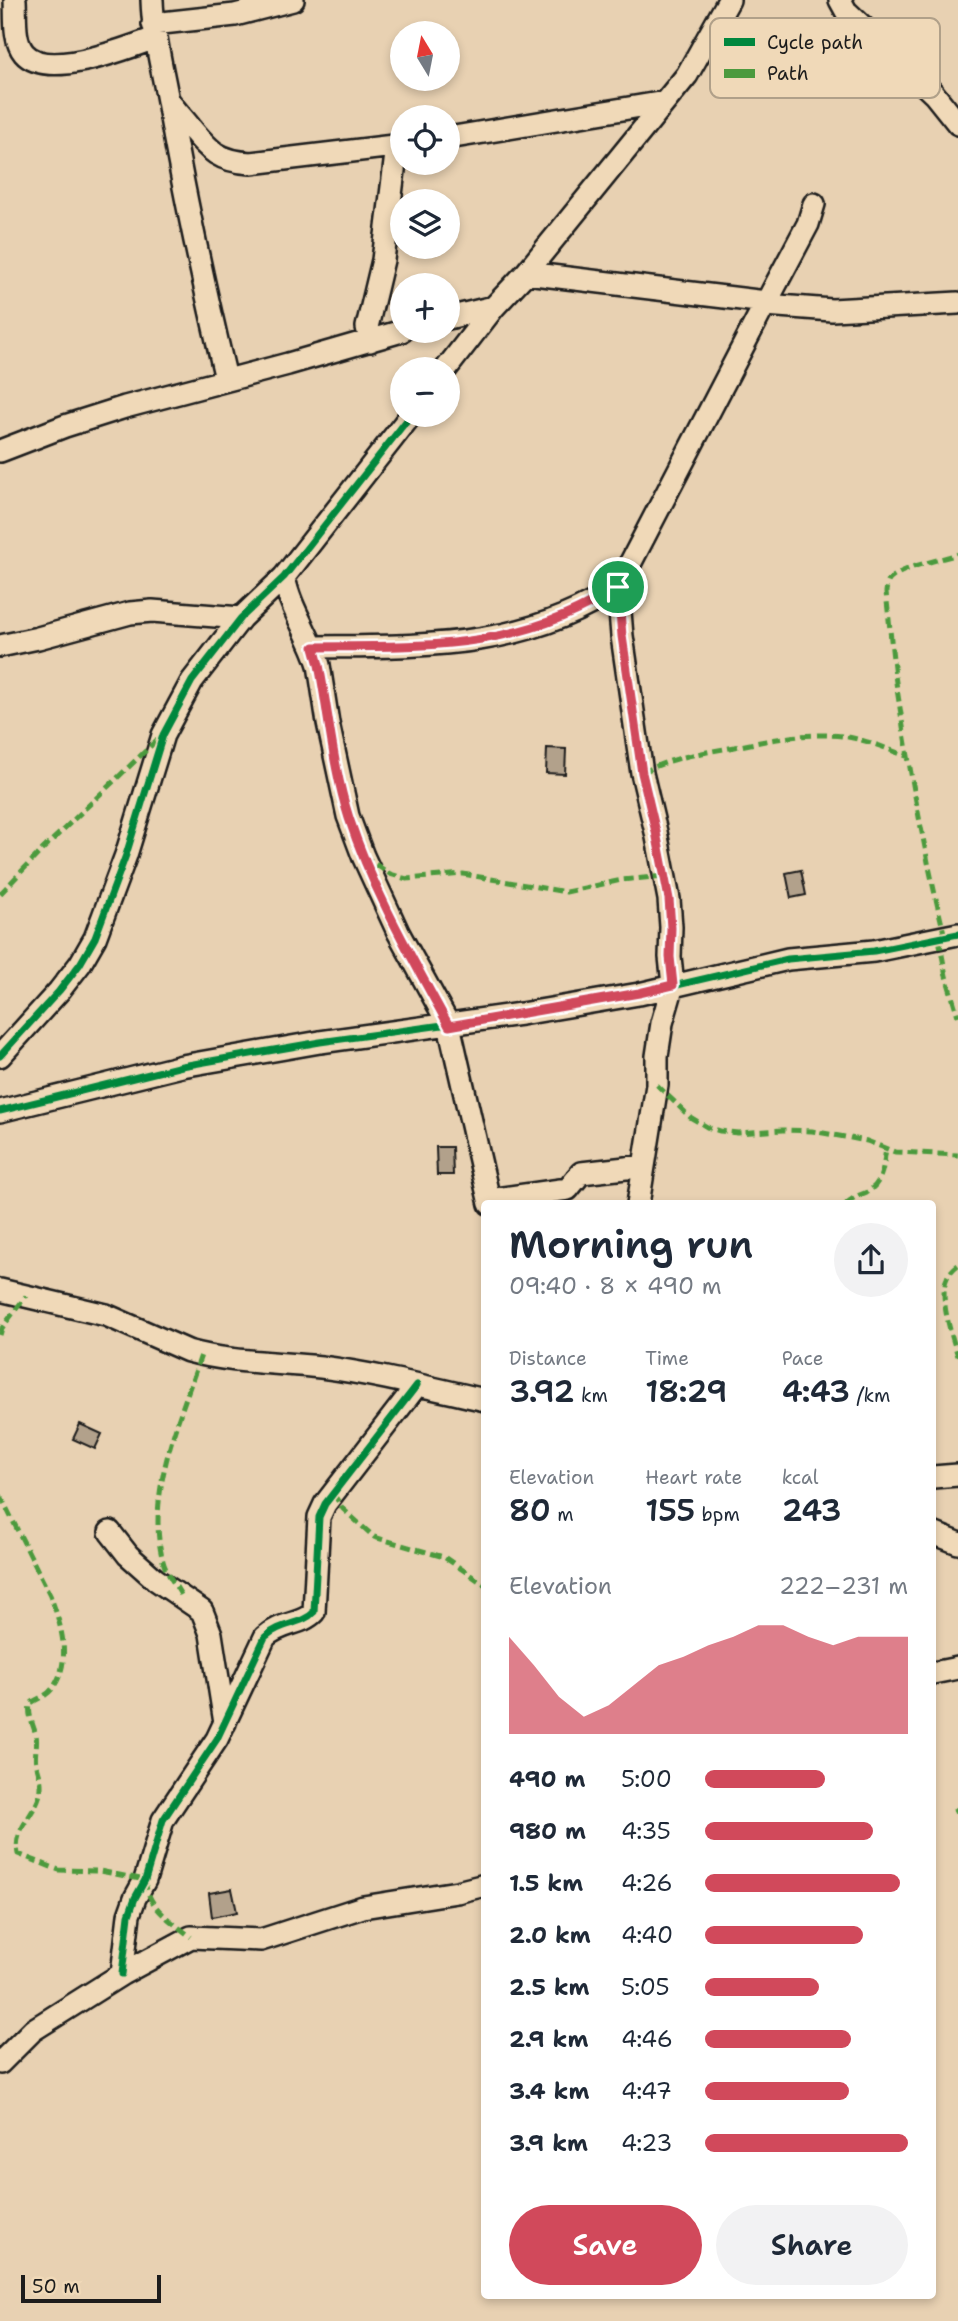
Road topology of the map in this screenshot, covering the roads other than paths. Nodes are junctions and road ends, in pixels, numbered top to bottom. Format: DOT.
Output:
graph roads {
  1 [pos="15,0"];
  2 [pos="152,0"];
  3 [pos="293,0"];
  4 [pos="729,0"];
  5 [pos="840,0"];
  6 [pos="719,18"];
  7 [pos="853,18"];
  8 [pos="154,31"];
  9 [pos="710,34"];
  10 [pos="937,98"];
  11 [pos="167,99"];
  12 [pos="665,102"];
  13 [pos="958,124"];
  14 [pos="460,136"];
  15 [pos="390,146"];
  16 [pos="396,175"];
  17 [pos="814,204"];
  18 [pos="526,273"];
  19 [pos="958,303"];
  20 [pos="765,304"];
  21 [pos="494,307"];
  22 [pos="460,315"];
  23 [pos="390,335"];
  24 [pos="370,341"];
  25 [pos="455,357"];
  26 [pos="226,379"];
  27 [pos="402,427"];
  28 [pos="0,452"];
  29 [pos="284,577"];
  30 [pos="618,587"];
  31 [pos="241,618"];
  32 [pos="0,646"];
  33 [pos="314,647"];
  34 [pos="958,934"];
  35 [pos="673,985"];
  36 [pos="449,1026"];
  37 [pos="0,1056"];
  38 [pos="0,1111"];
  39 [pos="644,1166"];
  40 [pos="490,1200"];
  41 [pos="502,1200"];
  42 [pos="639,1200"];
  43 [pos="0,1290"];
  44 [pos="417,1385"];
  45 [pos="481,1399"];
  46 [pos="958,1475"];
  47 [pos="936,1477"];
  48 [pos="110,1532"];
  49 [pos="936,1534"];
  50 [pos="958,1543"];
  51 [pos="958,1668"];
  52 [pos="936,1672"];
  53 [pos="225,1723"];
  54 [pos="481,1886"];
  55 [pos="122,1974"];
  56 [pos="0,2063"];
  1 -- 8 [label="street"];
  2 -- 8 [label="street"];
  3 -- 8 [label="street"];
  4 -- 6 [label="street"];
  5 -- 7 [label="street"];
  8 -- 11 [label="street"];
  9 -- 12 [label="street"];
  10 -- 13 [label="street"];
  11 -- 15 [label="street"];
  11 -- 26 [label="street"];
  12 -- 14 [label="street"];
  12 -- 18 [label="street"];
  16 -- 24 [label="street"];
  17 -- 20 [label="street"];
  18 -- 20 [label="street"];
  18 -- 21 [label="street"];
  19 -- 20 [label="street"];
  20 -- 30 [label="street"];
  21 -- 22 [label="street"];
  21 -- 25 [label="street"];
  23 -- 24 [label="street"];
  24 -- 26 [label="street"];
  26 -- 28 [label="street"];
  27 -- 29 [label="street"];
  29 -- 31 [label="street"];
  29 -- 33 [label="street"];
  30 -- 33 [label="street"];
  30 -- 35 [label="street"];
  31 -- 32 [label="street"];
  31 -- 37 [label="street"];
  33 -- 36 [label="street"];
  34 -- 35 [label="street"];
  35 -- 36 [label="street"];
  35 -- 39 [label="street"];
  36 -- 38 [label="street"];
  36 -- 40 [label="street"];
  39 -- 41 [label="street"];
  39 -- 42 [label="street"];
  43 -- 44 [label="street"];
  44 -- 45 [label="street"];
  44 -- 53 [label="street"];
  46 -- 47 [label="street"];
  48 -- 53 [label="street"];
  49 -- 50 [label="street"];
  51 -- 52 [label="street"];
  53 -- 55 [label="street"];
  54 -- 55 [label="street"];
  55 -- 56 [label="street"];
}
